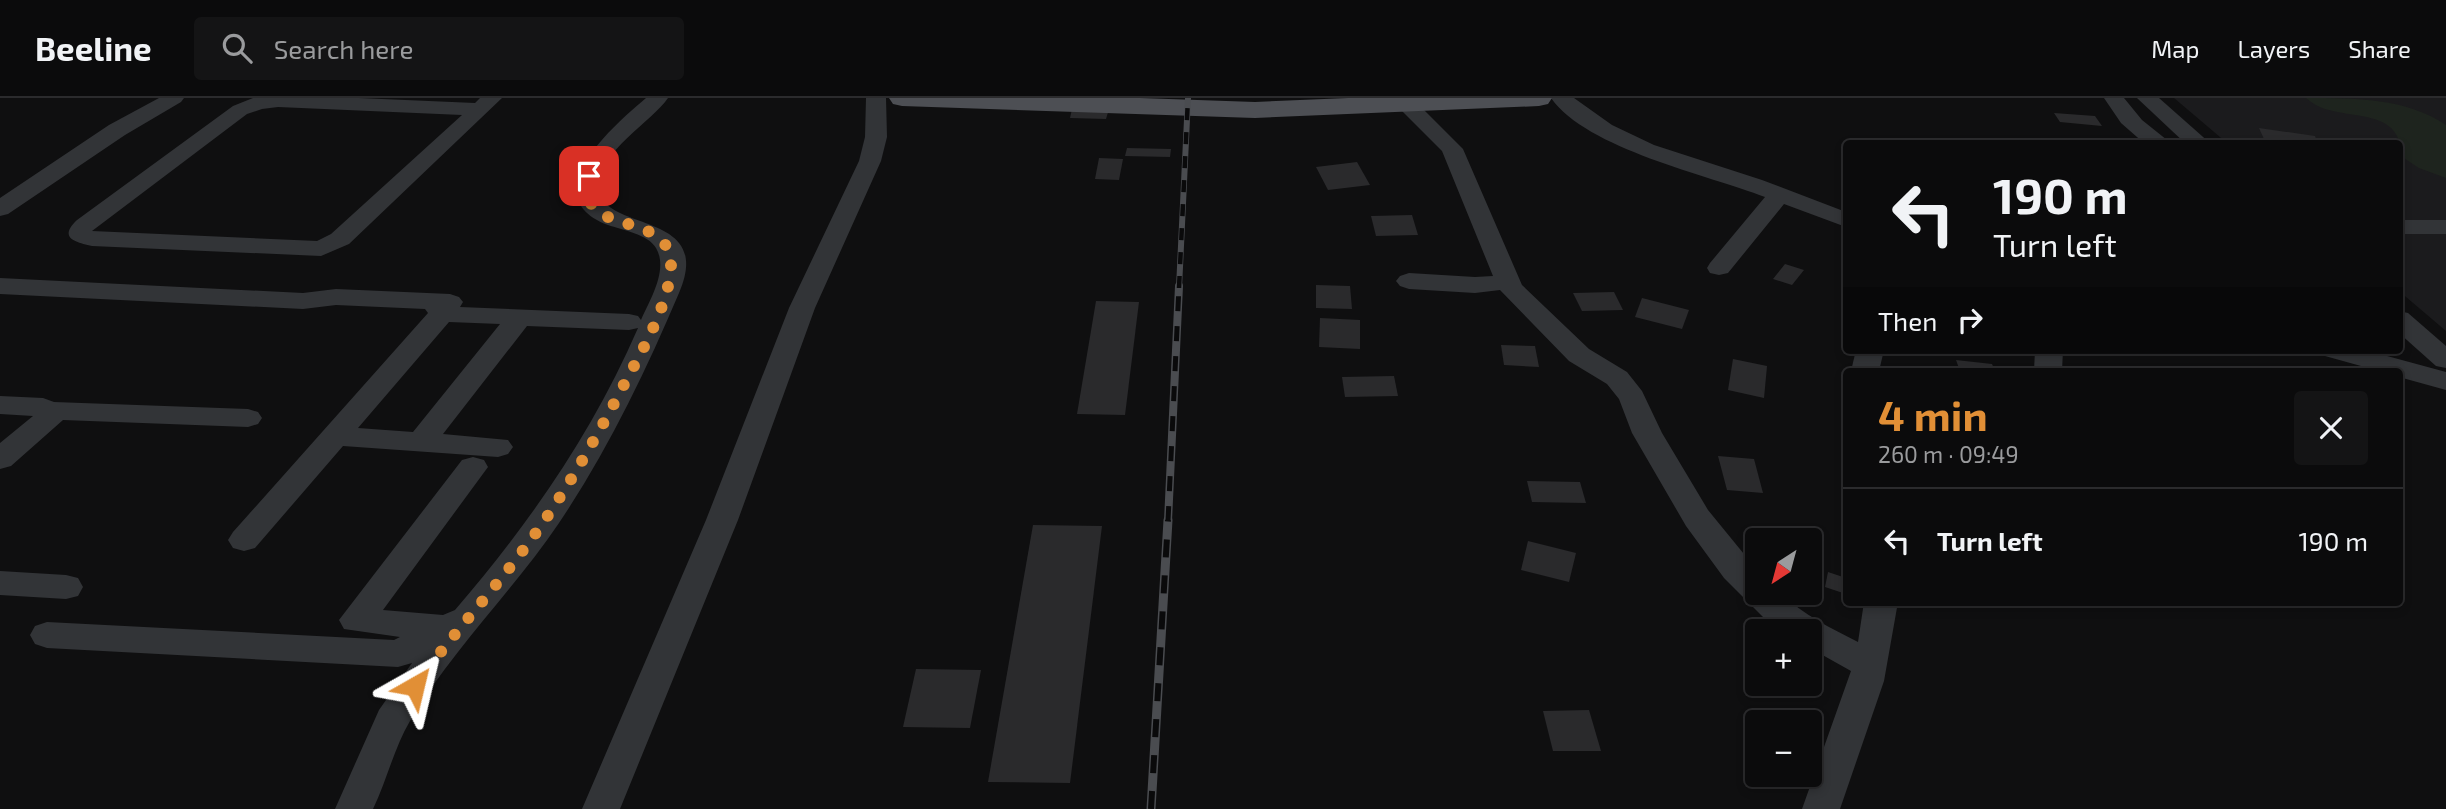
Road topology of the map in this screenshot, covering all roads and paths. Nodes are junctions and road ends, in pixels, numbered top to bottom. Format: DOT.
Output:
graph roads {
  1 [pos="174,98"];
  2 [pos="658,98"];
  3 [pos="876,98"];
  4 [pos="902,98"];
  5 [pos="1539,98"];
  6 [pos="1561,98"];
  7 [pos="2114,98"];
  8 [pos="2147,98"];
  9 [pos="1407,101"];
  10 [pos="378,102"];
  11 [pos="485,104"];
  12 [pos="2155,140"];
  13 [pos="2195,140"];
  14 [pos="1780,194"];
  15 [pos="0,209"];
  16 [pos="1843,219"];
  17 [pos="2446,227"];
  18 [pos="2403,228"];
  19 [pos="1719,268"];
  20 [pos="1409,281"];
  21 [pos="1508,282"];
  22 [pos="0,286"];
  23 [pos="442,306"];
  24 [pos="520,317"];
  25 [pos="629,322"];
  26 [pos="2403,322"];
  27 [pos="2348,354"];
  28 [pos="2446,360"];
  29 [pos="2399,368"];
  30 [pos="2403,369"];
  31 [pos="2446,381"];
  32 [pos="0,405"];
  33 [pos="43,407"];
  34 [pos="248,418"];
  35 [pos="334,436"];
  36 [pos="421,442"];
  37 [pos="498,447"];
  38 [pos="0,459"];
  39 [pos="472,467"];
  40 [pos="244,540"];
  41 [pos="1745,579"];
  42 [pos="0,583"];
  43 [pos="66,587"];
  44 [pos="1773,606"];
  45 [pos="1881,606"];
  46 [pos="1789,619"];
  47 [pos="459,621"];
  48 [pos="47,635"];
  49 [pos="1822,639"];
  50 [pos="1869,665"];
  51 [pos="354,809"];
  52 [pos="601,809"];
  53 [pos="1821,809"];
  1 -- 15 [label="street"];
  2 -- 47 [label="street"];
  3 -- 52 [label="street"];
  4 -- 9 [label="main road"];
  5 -- 9 [label="main road"];
  6 -- 14 [label="street"];
  7 -- 12 [label="street"];
  8 -- 13 [label="street"];
  9 -- 21 [label="street"];
  10 -- 11 [label="street"];
  10 -- 11 [label="street"];
  14 -- 16 [label="street"];
  14 -- 19 [label="street"];
  17 -- 18 [label="street"];
  20 -- 21 [label="street"];
  21 -- 41 [label="street"];
  22 -- 23 [label="street"];
  23 -- 24 [label="street"];
  23 -- 35 [label="street"];
  24 -- 25 [label="street"];
  24 -- 36 [label="street"];
  26 -- 28 [label="street"];
  27 -- 29 [label="street"];
  30 -- 31 [label="street"];
  32 -- 33 [label="street"];
  34 -- 38 [label="street"];
  35 -- 36 [label="street"];
  35 -- 40 [label="street"];
  36 -- 37 [label="street"];
  39 -- 47 [label="street"];
  42 -- 43 [label="street"];
  44 -- 46 [label="street"];
  45 -- 50 [label="street"];
  47 -- 48 [label="street"];
  47 -- 51 [label="street"];
  49 -- 50 [label="street"];
  50 -- 53 [label="street"];
}
